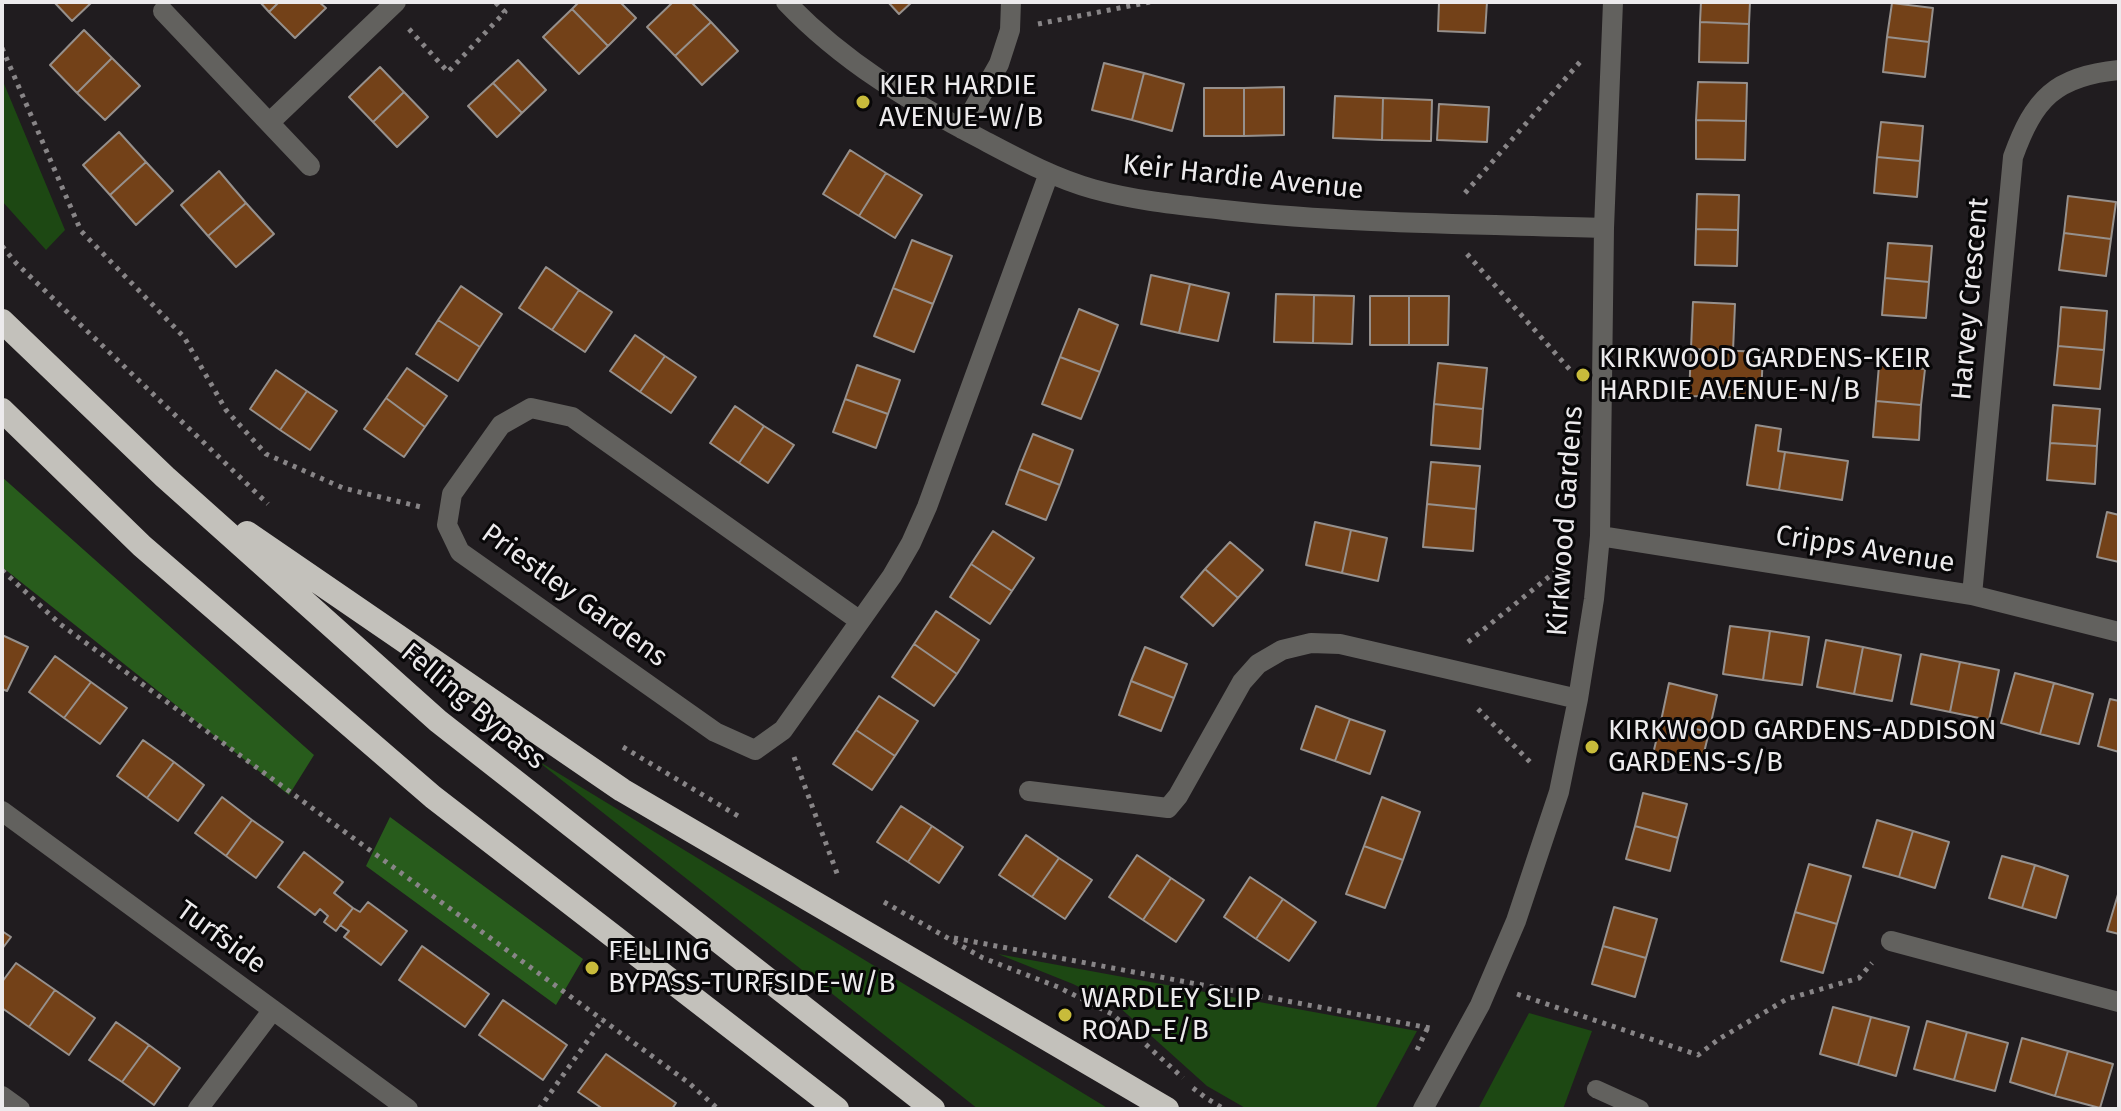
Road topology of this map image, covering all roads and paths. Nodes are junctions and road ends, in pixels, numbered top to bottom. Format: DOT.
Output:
graph roads {
  1 [pos="495,2"];
  2 [pos="786,2"];
  3 [pos="1011,2"];
  4 [pos="1150,2"];
  5 [pos="1613,2"];
  6 [pos="393,5"];
  7 [pos="163,11"];
  8 [pos="1010,30"];
  9 [pos="2,48"];
  10 [pos="2119,70"];
  11 [pos="270,122"];
  12 [pos="962,129"];
  13 [pos="310,166"];
  14 [pos="1049,173"];
  15 [pos="1604,228"];
  16 [pos="2,246"];
  17 [pos="2,321"];
  18 [pos="2,410"];
  19 [pos="165,477"];
  20 [pos="275,510"];
  21 [pos="448,513"];
  22 [pos="1600,536"];
  23 [pos="2,570"];
  24 [pos="1972,595"];
  25 [pos="860,621"];
  26 [pos="2119,632"];
  27 [pos="1578,699"];
  28 [pos="783,730"];
  29 [pos="623,747"];
  30 [pos="1029,791"];
  31 [pos="2,811"];
  32 [pos="744,820"];
  33 [pos="824,868"];
  34 [pos="879,899"];
  35 [pos="947,937"];
  36 [pos="1891,941"];
  37 [pos="1488,985"];
  38 [pos="2119,1002"];
  39 [pos="272,1011"];
  40 [pos="603,1019"];
  41 [pos="1464,1035"];
  42 [pos="1596,1089"];
  43 [pos="2,1096"];
  44 [pos="20,1109"];
  45 [pos="198,1109"];
  46 [pos="408,1109"];
  47 [pos="539,1109"];
  48 [pos="718,1109"];
  49 [pos="837,1109"];
  50 [pos="933,1109"];
  51 [pos="1167,1109"];
  52 [pos="1224,1109"];
  53 [pos="1423,1109"];
  54 [pos="1640,1109"];
  1 -- 6 [label="path"];
  2 -- 12 [label="street, Keir Hardie Avenue"];
  3 -- 8 [label="street"];
  4 -- 8 [label="path"];
  5 -- 15 [label="street, Kirkwood Gardens"];
  6 -- 11 [label="street"];
  7 -- 11 [label="street"];
  8 -- 12 [label="street"];
  9 -- 21 [label="path"];
  10 -- 24 [label="street, Harvey Crescent"];
  11 -- 13 [label="street"];
  12 -- 14 [label="street, Keir Hardie Avenue"];
  14 -- 15 [label="street, Keir Hardie Avenue"];
  14 -- 25 [label="street, Priestley Gardens"];
  15 -- 22 [label="street, Kirkwood Gardens"];
  16 -- 20 [label="path"];
  17 -- 19 [label="highway, Felling Bypass"];
  18 -- 49 [label="highway"];
  19 -- 50 [label="highway, Felling Bypass"];
  19 -- 51 [label="highway"];
  21 -- 25 [label="street, Priestley Gardens"];
  21 -- 28 [label="street, Priestley Gardens"];
  22 -- 24 [label="street, Cripps Avenue"];
  22 -- 27 [label="street, Kirkwood Gardens"];
  23 -- 40 [label="path"];
  24 -- 26 [label="street, Cripps Avenue"];
  25 -- 28 [label="street, Priestley Gardens"];
  27 -- 30 [label="street"];
  27 -- 37 [label="street, Kirkwood Gardens"];
  28 -- 33 [label="path"];
  29 -- 32 [label="path"];
  31 -- 39 [label="street, Turfside"];
  34 -- 35 [label="path"];
  35 -- 41 [label="path"];
  35 -- 52 [label="path"];
  36 -- 37 [label="path"];
  36 -- 38 [label="street"];
  37 -- 41 [label="street, Kirkwood Gardens"];
  39 -- 45 [label="street"];
  39 -- 46 [label="street, Turfside"];
  40 -- 47 [label="path"];
  40 -- 48 [label="path"];
  41 -- 53 [label="street, Kirkwood Gardens"];
  42 -- 54 [label="lane"];
  43 -- 44 [label="street"];
}
